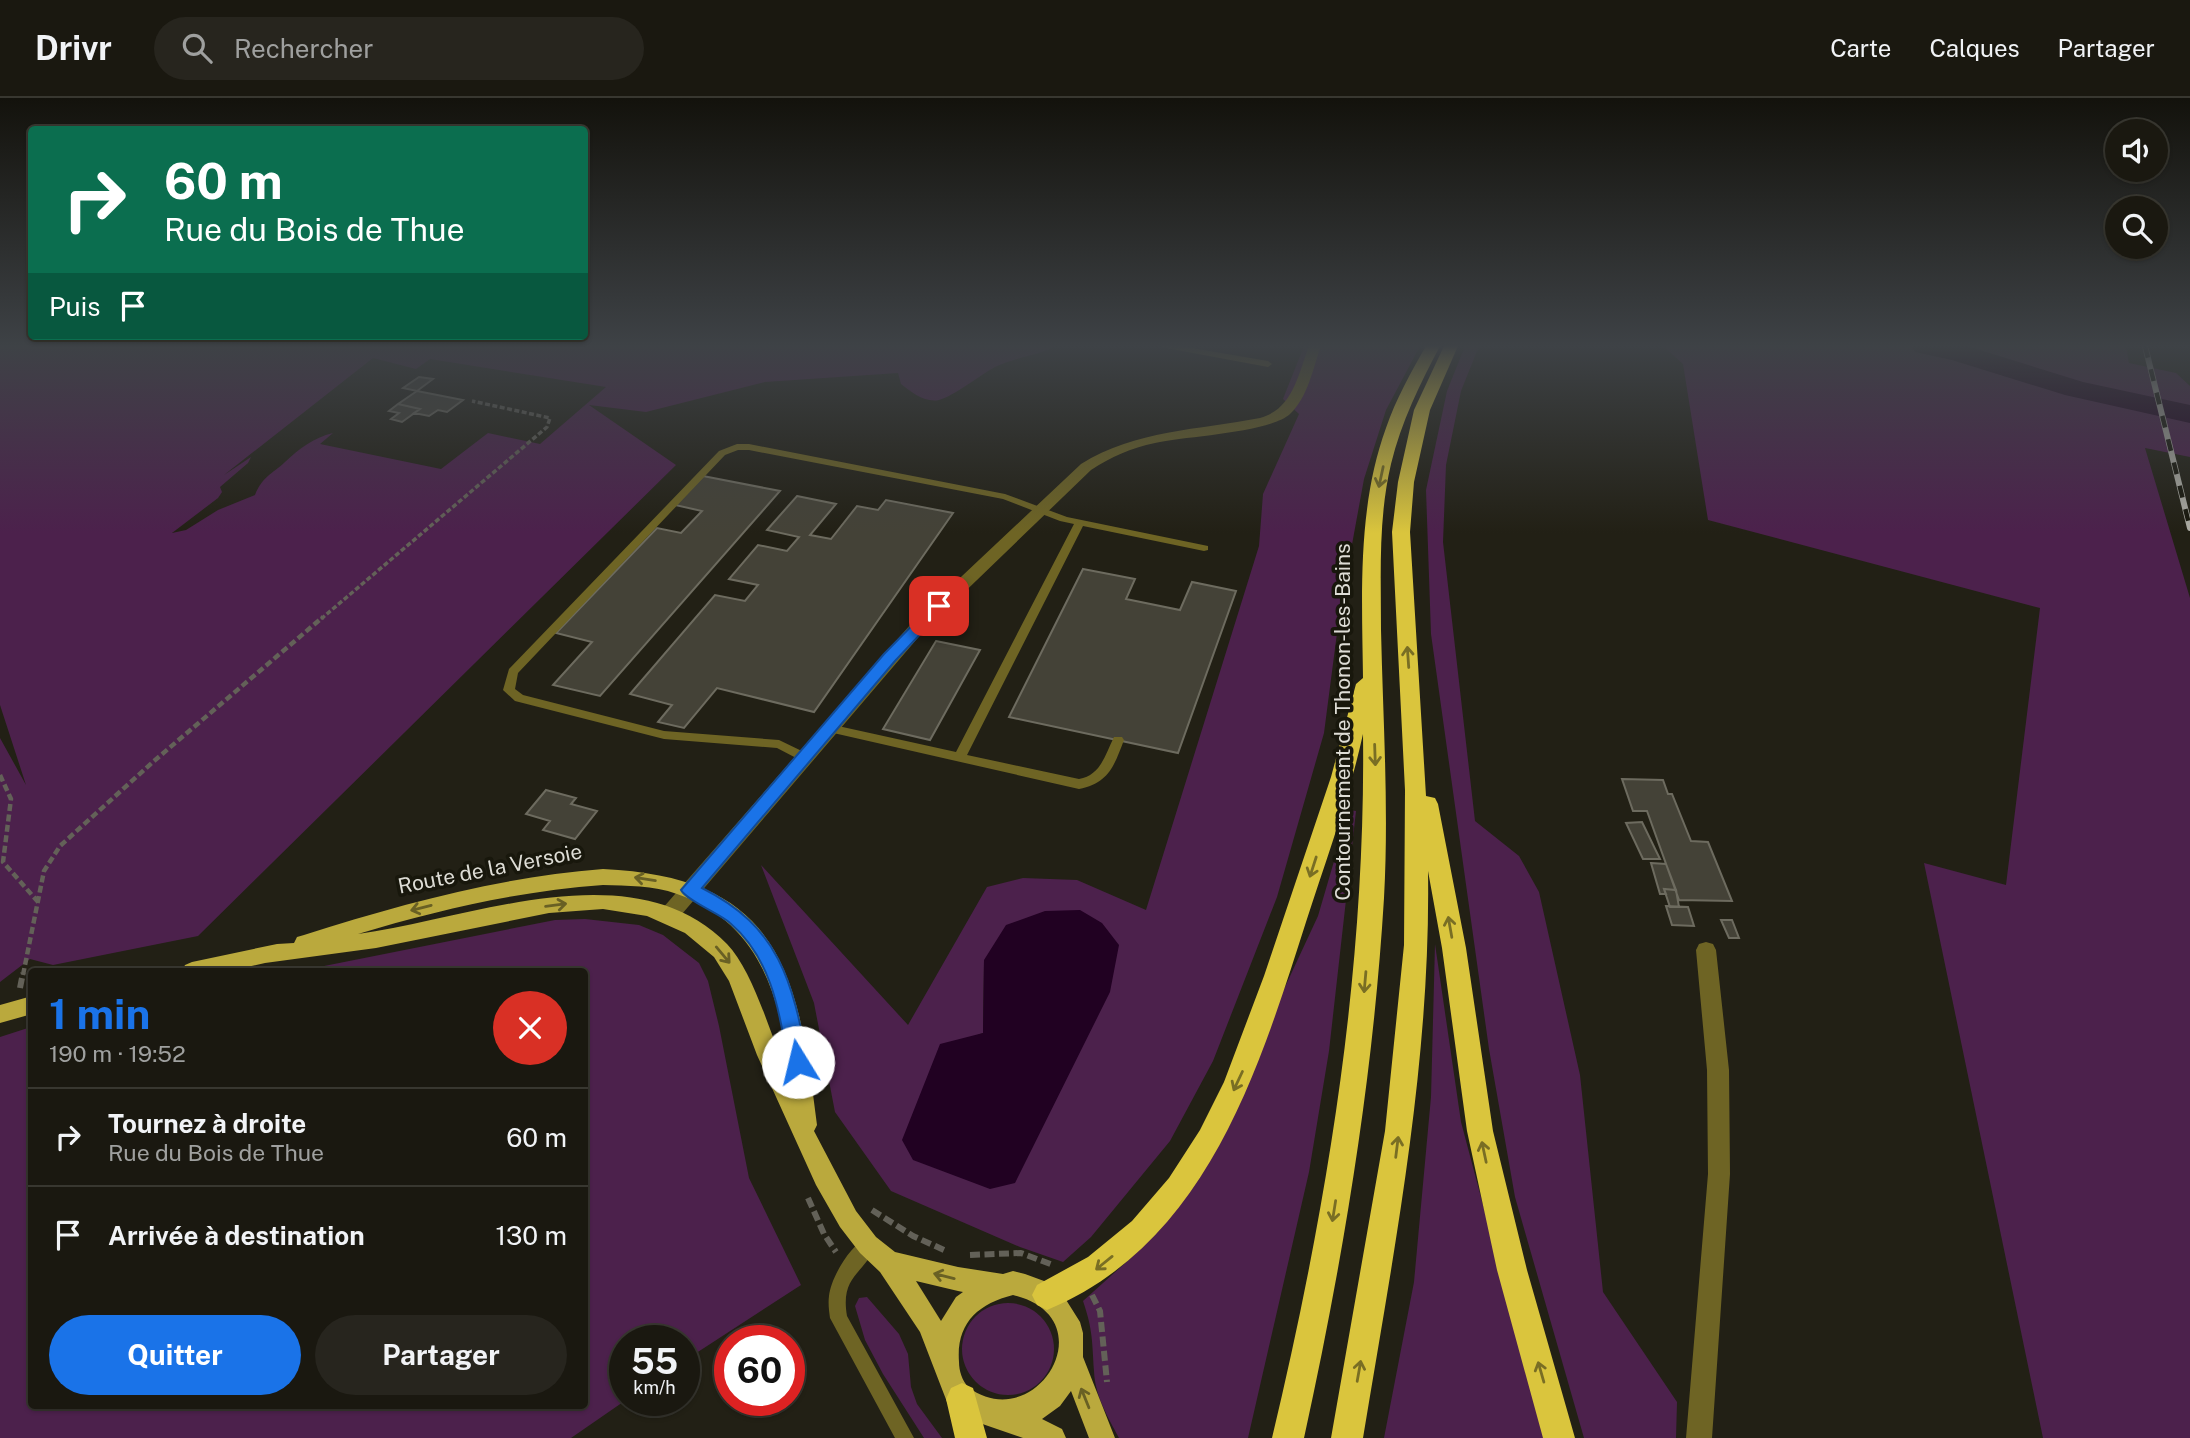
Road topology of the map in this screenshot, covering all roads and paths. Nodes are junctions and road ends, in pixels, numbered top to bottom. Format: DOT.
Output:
graph roads {
  1 [pos="507,409"];
  2 [pos="1286,409"];
  3 [pos="1401,409"];
  4 [pos="1423,409"];
  5 [pos="1039,512"];
  6 [pos="1080,523"];
  7 [pos="1204,548"];
  8 [pos="1372,662"];
  9 [pos="1413,726"];
  10 [pos="829,728"];
  11 [pos="1118,740"];
  12 [pos="804,757"];
  13 [pos="960,757"];
  14 [pos="0,775"];
  15 [pos="690,890"];
  16 [pos="39,903"];
  17 [pos="669,915"];
  18 [pos="1706,950"];
  19 [pos="266,955"];
  20 [pos="206,968"];
  21 [pos="16,1010"];
  22 [pos="807,1138"];
  23 [pos="807,1184"];
  24 [pos="868,1245"];
  25 [pos="889,1263"];
  26 [pos="850,1265"];
  27 [pos="1000,1284"];
  28 [pos="1047,1295"];
  29 [pos="944,1356"];
  30 [pos="1071,1357"];
  31 [pos="962,1399"];
  32 [pos="1006,1417"];
  33 [pos="905,1438"];
  34 [pos="971,1438"];
  35 [pos="1053,1438"];
  36 [pos="1102,1438"];
  37 [pos="1287,1438"];
  38 [pos="1347,1438"];
  39 [pos="1559,1438"];
  40 [pos="1699,1438"];
  1 -- 16 [label="path"];
  2 -- 5 [label="street"];
  3 -- 8 [label="highway, Contournement de Thonon-les-Bains, one-way"];
  9 -- 4 [label="highway, one-way"];
  5 -- 6 [label="lane"];
  5 -- 10 [label="street"];
  5 -- 12 [label="lane"];
  6 -- 7 [label="lane"];
  6 -- 13 [label="lane"];
  8 -- 28 [label="highway, one-way"];
  8 -- 37 [label="highway, Contournement de Thonon-les-Bains, one-way"];
  38 -- 9 [label="highway, one-way"];
  39 -- 9 [label="highway, one-way"];
  10 -- 12 [label="street"];
  10 -- 13 [label="lane"];
  11 -- 13 [label="lane"];
  12 -- 15 [label="street"];
  14 -- 16 [label="path"];
  15 -- 17 [label="street"];
  15 -- 19 [label="main road, Route de la Versoie, one-way"];
  15 -- 22 [label="main road, Route de la Versoie"];
  16 -- 21 [label="path"];
  19 -- 17 [label="main road, Route de la Versoie, one-way"];
  17 -- 22 [label="main road, Route de la Versoie, one-way"];
  18 -- 40 [label="street"];
  19 -- 20 [label="main road, Route de la Versoie"];
  22 -- 24 [label="main road, Route de la Versoie"];
  23 -- 26 [label="path"];
  24 -- 25 [label="main road, Route de la Versoie"];
  24 -- 26 [label="lane"];
  27 -- 25 [label="main road, Route de la Versoie, one-way"];
  25 -- 29 [label="main road, Route de la Versoie"];
  26 -- 33 [label="lane"];
  27 -- 28 [label="main road, Route de la Versoie"];
  27 -- 29 [label="main road"];
  28 -- 30 [label="main road"];
  29 -- 31 [label="main road, Route de la Versoie"];
  30 -- 32 [label="main road"];
  36 -- 30 [label="main road, one-way"];
  31 -- 32 [label="main road"];
  31 -- 34 [label="highway"];
  32 -- 35 [label="main road"];
}
